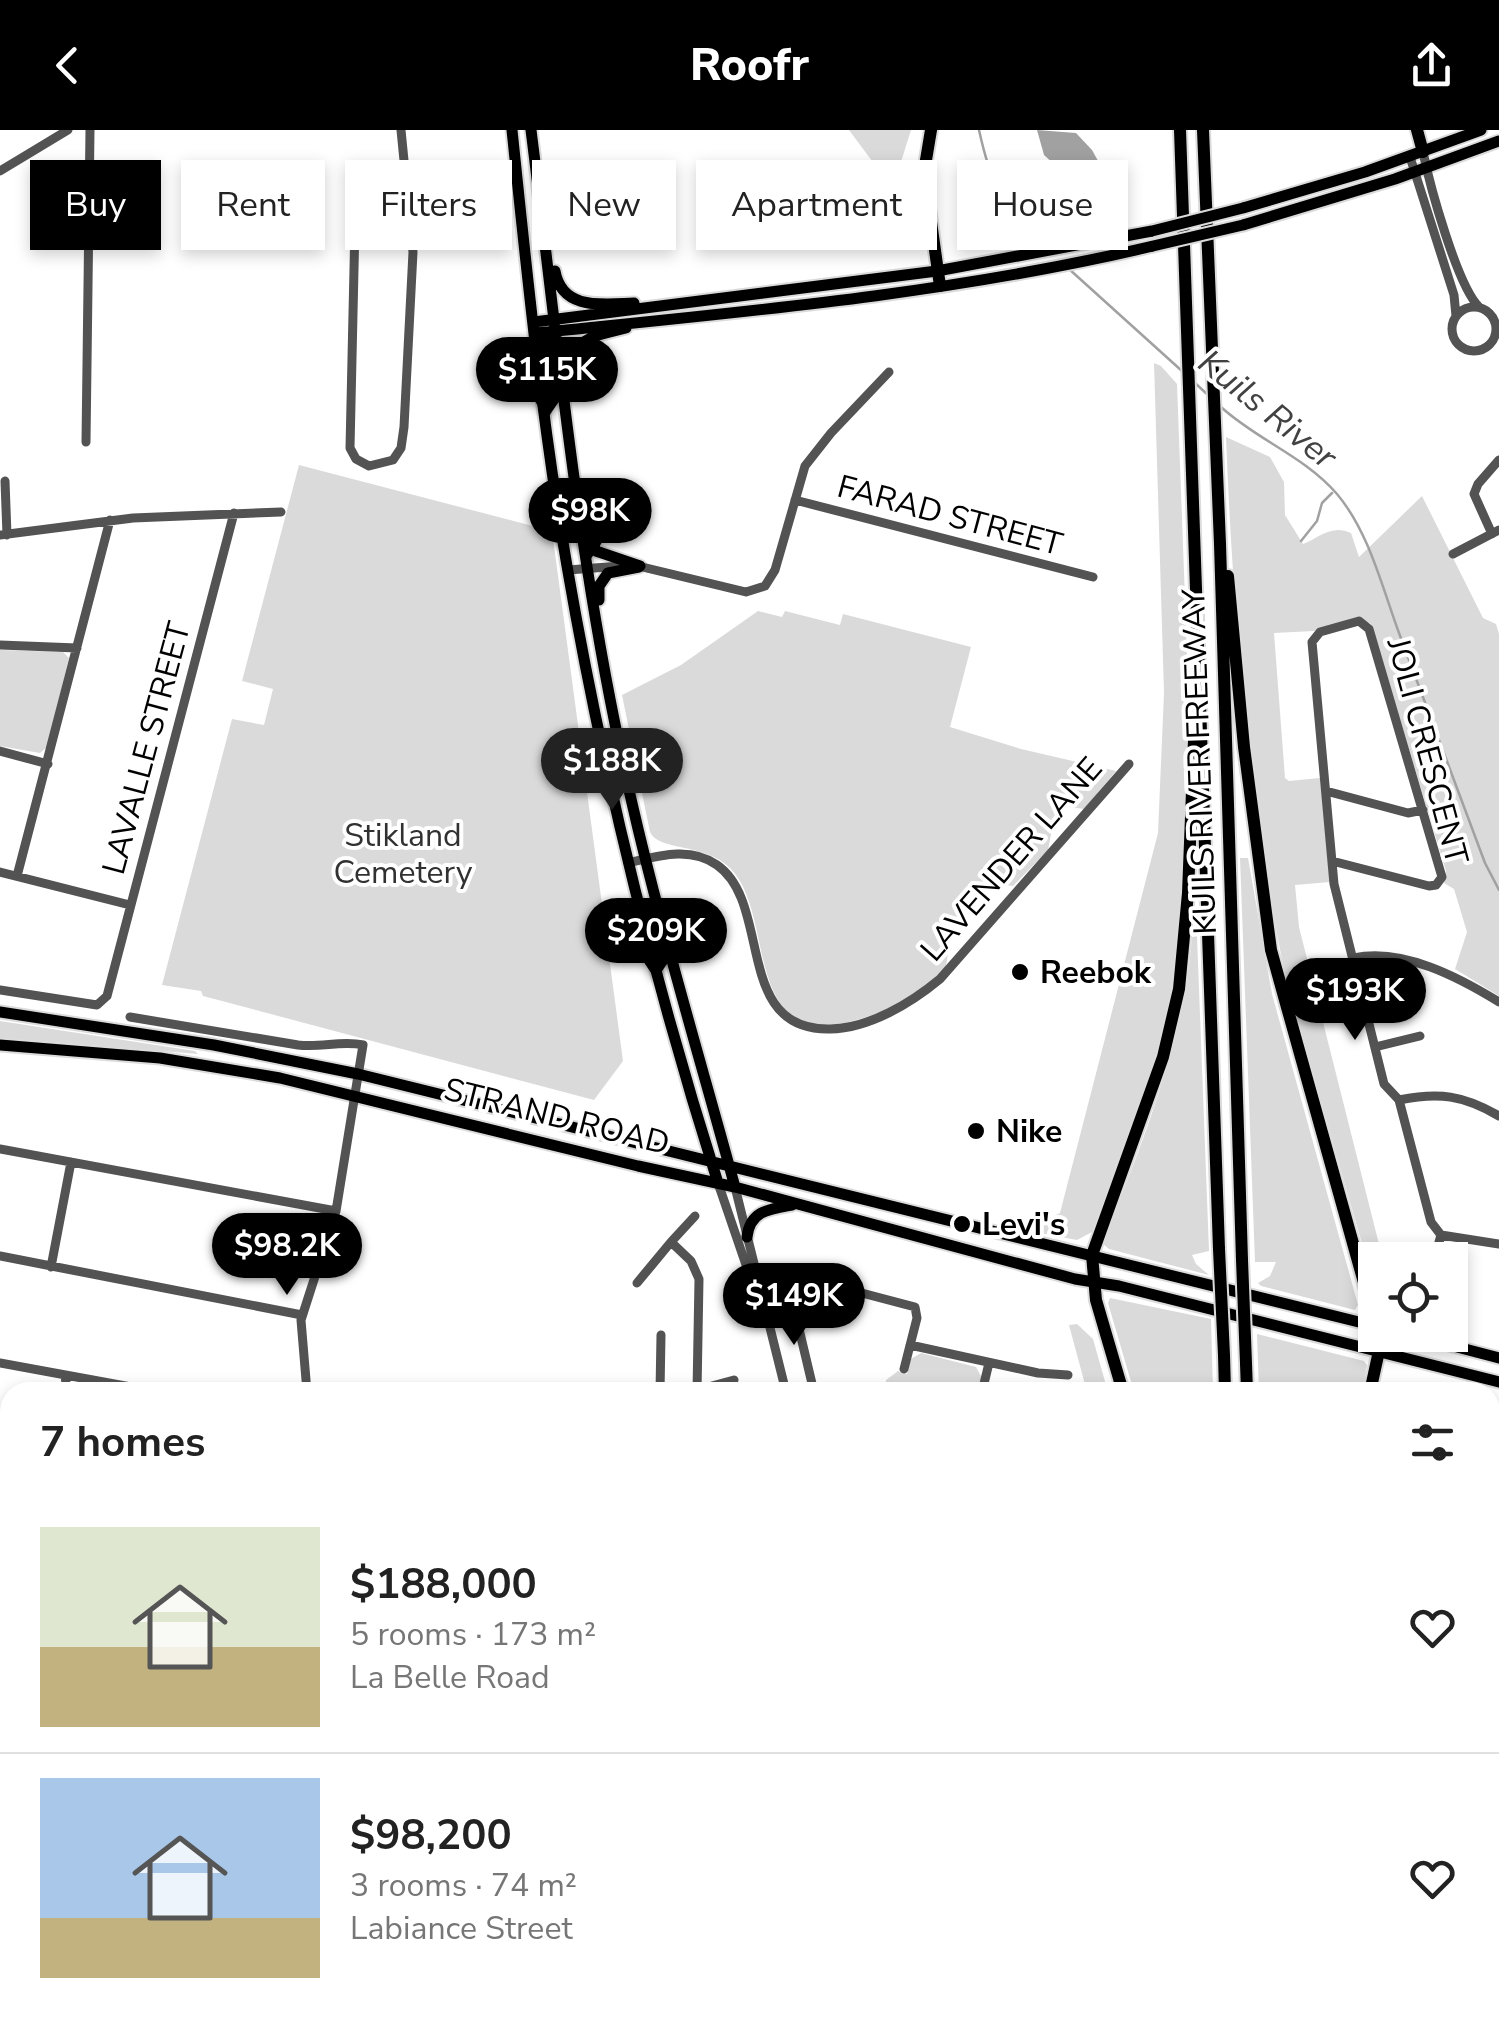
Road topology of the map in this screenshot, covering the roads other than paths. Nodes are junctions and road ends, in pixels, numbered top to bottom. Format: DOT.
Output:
graph roads {
  1 [pos="68,130"];
  2 [pos="90,130"];
  3 [pos="402,130"];
  4 [pos="512,130"];
  5 [pos="531,130"];
  6 [pos="931,130"];
  7 [pos="1180,130"];
  8 [pos="1203,130"];
  9 [pos="1417,130"];
  10 [pos="1480,130"];
  11 [pos="1499,141"];
  12 [pos="1417,155"];
  13 [pos="405,160"];
  14 [pos="535,160"];
  15 [pos="1420,170"];
  16 [pos="0,171"];
  17 [pos="410,220"];
  18 [pos="546,250"];
  19 [pos="552,250"];
  20 [pos="938,278"];
  21 [pos="1499,307"];
  22 [pos="1482,308"];
  23 [pos="664,313"];
  24 [pos="1456,316"];
  25 [pos="555,325"];
  26 [pos="535,327"];
  27 [pos="1498,331"];
  28 [pos="889,372"];
  29 [pos="567,410"];
  30 [pos="86,442"];
  31 [pos="1499,460"];
  32 [pos="6,481"];
  33 [pos="795,500"];
  34 [pos="282,512"];
  35 [pos="234,513"];
  36 [pos="580,514"];
  37 [pos="110,520"];
  38 [pos="1496,532"];
  39 [pos="4,535"];
  40 [pos="1220,544"];
  41 [pos="1453,554"];
  42 [pos="642,566"];
  43 [pos="588,568"];
  44 [pos="568,570"];
  45 [pos="1093,578"];
  46 [pos="595,618"];
  47 [pos="0,646"];
  48 [pos="77,648"];
  49 [pos="1200,698"];
  50 [pos="0,751"];
  51 [pos="48,764"];
  52 [pos="1128,764"];
  53 [pos="1326,791"];
  54 [pos="1423,810"];
  55 [pos="645,859"];
  56 [pos="1332,861"];
  57 [pos="628,863"];
  58 [pos="0,872"];
  59 [pos="17,876"];
  60 [pos="130,906"];
  61 [pos="1354,958"];
  62 [pos="0,990"];
  63 [pos="1499,1002"];
  64 [pos="0,1012"];
  65 [pos="130,1017"];
  66 [pos="1420,1036"];
  67 [pos="0,1045"];
  68 [pos="1375,1046"];
  69 [pos="358,1074"];
  70 [pos="355,1095"];
  71 [pos="1399,1100"];
  72 [pos="1499,1116"];
  73 [pos="0,1148"];
  74 [pos="710,1161"];
  75 [pos="71,1162"];
  76 [pos="730,1166"];
  77 [pos="718,1184"];
  78 [pos="735,1187"];
  79 [pos="796,1204"];
  80 [pos="336,1210"];
  81 [pos="695,1216"];
  82 [pos="1442,1234"];
  83 [pos="746,1238"];
  84 [pos="672,1242"];
  85 [pos="1440,1242"];
  86 [pos="1499,1244"];
  87 [pos="1092,1254"];
  88 [pos="0,1256"];
  89 [pos="1358,1262"];
  90 [pos="51,1267"];
  91 [pos="1092,1282"];
  92 [pos="637,1283"];
  93 [pos="764,1313"];
  94 [pos="302,1315"];
  95 [pos="1358,1320"];
  96 [pos="661,1336"];
  97 [pos="910,1345"];
  98 [pos="1358,1347"];
  99 [pos="1468,1350"];
  100 [pos="1379,1352"];
  101 [pos="1499,1358"];
  102 [pos="0,1363"];
  103 [pos="990,1363"];
  104 [pos="904,1369"];
  105 [pos="65,1375"];
  106 [pos="1068,1375"];
  107 [pos="734,1380"];
  108 [pos="66,1382"];
  109 [pos="103,1382"];
  110 [pos="306,1382"];
  111 [pos="660,1382"];
  112 [pos="697,1382"];
  113 [pos="727,1382"];
  114 [pos="783,1382"];
  115 [pos="812,1382"];
  116 [pos="985,1382"];
  117 [pos="1120,1382"];
  118 [pos="1225,1382"];
  119 [pos="1247,1382"];
  120 [pos="1372,1382"];
  121 [pos="1499,1382"];
  1 -- 16 [label="street"];
  2 -- 30 [label="street"];
  3 -- 13 [label="street"];
  4 -- 26 [label="main road"];
  5 -- 14 [label="main road"];
  6 -- 20 [label="highway"];
  7 -- 49 [label="highway, KUILS RIVER FREEWAY"];
  8 -- 40 [label="highway, KUILS RIVER FREEWAY"];
  9 -- 12 [label="highway"];
  10 -- 12 [label="main road"];
  11 -- 15 [label="main road"];
  12 -- 15 [label="street"];
  12 -- 20 [label="main road, bridge"];
  15 -- 20 [label="main road, bridge"];
  15 -- 22 [label="street"];
  15 -- 24 [label="street"];
  17 -- 17 [label="street"];
  18 -- 25 [label="main road"];
  19 -- 23 [label="main road"];
  20 -- 23 [label="main road"];
  21 -- 22 [label="street"];
  22 -- 24 [label="street"];
  22 -- 27 [label="street"];
  23 -- 25 [label="main road"];
  23 -- 29 [label="main road"];
  24 -- 27 [label="street"];
  25 -- 26 [label="main road"];
  25 -- 29 [label="main road"];
  26 -- 44 [label="main road"];
  28 -- 33 [label="street"];
  29 -- 36 [label="main road"];
  31 -- 38 [label="street"];
  32 -- 39 [label="street"];
  33 -- 42 [label="street"];
  33 -- 45 [label="street, FARAD STREET"];
  34 -- 35 [label="street"];
  35 -- 37 [label="street"];
  35 -- 60 [label="street, LAVALLE STREET"];
  36 -- 42 [label="main road"];
  36 -- 43 [label="main road"];
  37 -- 39 [label="street"];
  37 -- 48 [label="street"];
  38 -- 41 [label="street"];
  40 -- 89 [label="highway"];
  40 -- 119 [label="highway, KUILS RIVER FREEWAY, bridge"];
  42 -- 43 [label="street"];
  42 -- 46 [label="main road"];
  43 -- 44 [label="street"];
  43 -- 46 [label="main road"];
  44 -- 57 [label="main road"];
  46 -- 55 [label="main road"];
  47 -- 48 [label="street"];
  48 -- 51 [label="street"];
  49 -- 87 [label="highway"];
  49 -- 118 [label="highway, KUILS RIVER FREEWAY, bridge"];
  50 -- 51 [label="street"];
  51 -- 59 [label="street"];
  52 -- 55 [label="street, LAVENDER LANE"];
  53 -- 54 [label="street"];
  53 -- 54 [label="street, JOLI CRESCENT"];
  53 -- 56 [label="street, JOLI CRESCENT"];
  54 -- 56 [label="street, JOLI CRESCENT"];
  55 -- 57 [label="street, LAVENDER LANE"];
  55 -- 76 [label="main road"];
  56 -- 61 [label="street, JOLI CRESCENT"];
  57 -- 74 [label="main road"];
  58 -- 59 [label="street"];
  59 -- 60 [label="street"];
  60 -- 62 [label="street, LAVALLE STREET"];
  61 -- 63 [label="street"];
  61 -- 68 [label="street, JOLI CRESCENT"];
  64 -- 69 [label="main road, STRAND ROAD"];
  65 -- 69 [label="street"];
  66 -- 68 [label="street"];
  67 -- 70 [label="main road, STRAND ROAD"];
  68 -- 71 [label="street, JOLI CRESCENT"];
  69 -- 70 [label="street"];
  69 -- 74 [label="main road, STRAND ROAD"];
  70 -- 77 [label="main road, STRAND ROAD"];
  70 -- 80 [label="street"];
  71 -- 72 [label="street"];
  71 -- 82 [label="street, JOLI CRESCENT"];
  73 -- 75 [label="street"];
  74 -- 76 [label="main road, STRAND ROAD"];
  74 -- 77 [label="main road"];
  75 -- 80 [label="street"];
  75 -- 90 [label="street"];
  76 -- 78 [label="main road"];
  76 -- 87 [label="main road, STRAND ROAD"];
  77 -- 78 [label="main road, STRAND ROAD"];
  77 -- 93 [label="street"];
  78 -- 79 [label="main road, STRAND ROAD"];
  78 -- 83 [label="street"];
  79 -- 83 [label="main road"];
  79 -- 91 [label="main road, STRAND ROAD"];
  80 -- 94 [label="street"];
  81 -- 84 [label="street"];
  82 -- 85 [label="street"];
  82 -- 86 [label="street"];
  83 -- 93 [label="street"];
  84 -- 92 [label="street"];
  84 -- 112 [label="street"];
  87 -- 91 [label="highway"];
  87 -- 95 [label="main road, STRAND ROAD"];
  88 -- 90 [label="street"];
  90 -- 94 [label="street"];
  91 -- 98 [label="main road, STRAND ROAD"];
  91 -- 117 [label="highway"];
  93 -- 114 [label="street"];
  94 -- 110 [label="street"];
  96 -- 111 [label="street"];
  97 -- 103 [label="street"];
  97 -- 104 [label="street"];
  97 -- 115 [label="street"];
  99 -- 101 [label="main road"];
  100 -- 120 [label="highway"];
  100 -- 121 [label="main road, STRAND ROAD"];
  102 -- 105 [label="street"];
  103 -- 106 [label="street"];
  103 -- 116 [label="street"];
  105 -- 108 [label="street"];
  105 -- 109 [label="street"];
  107 -- 113 [label="street"];
}
